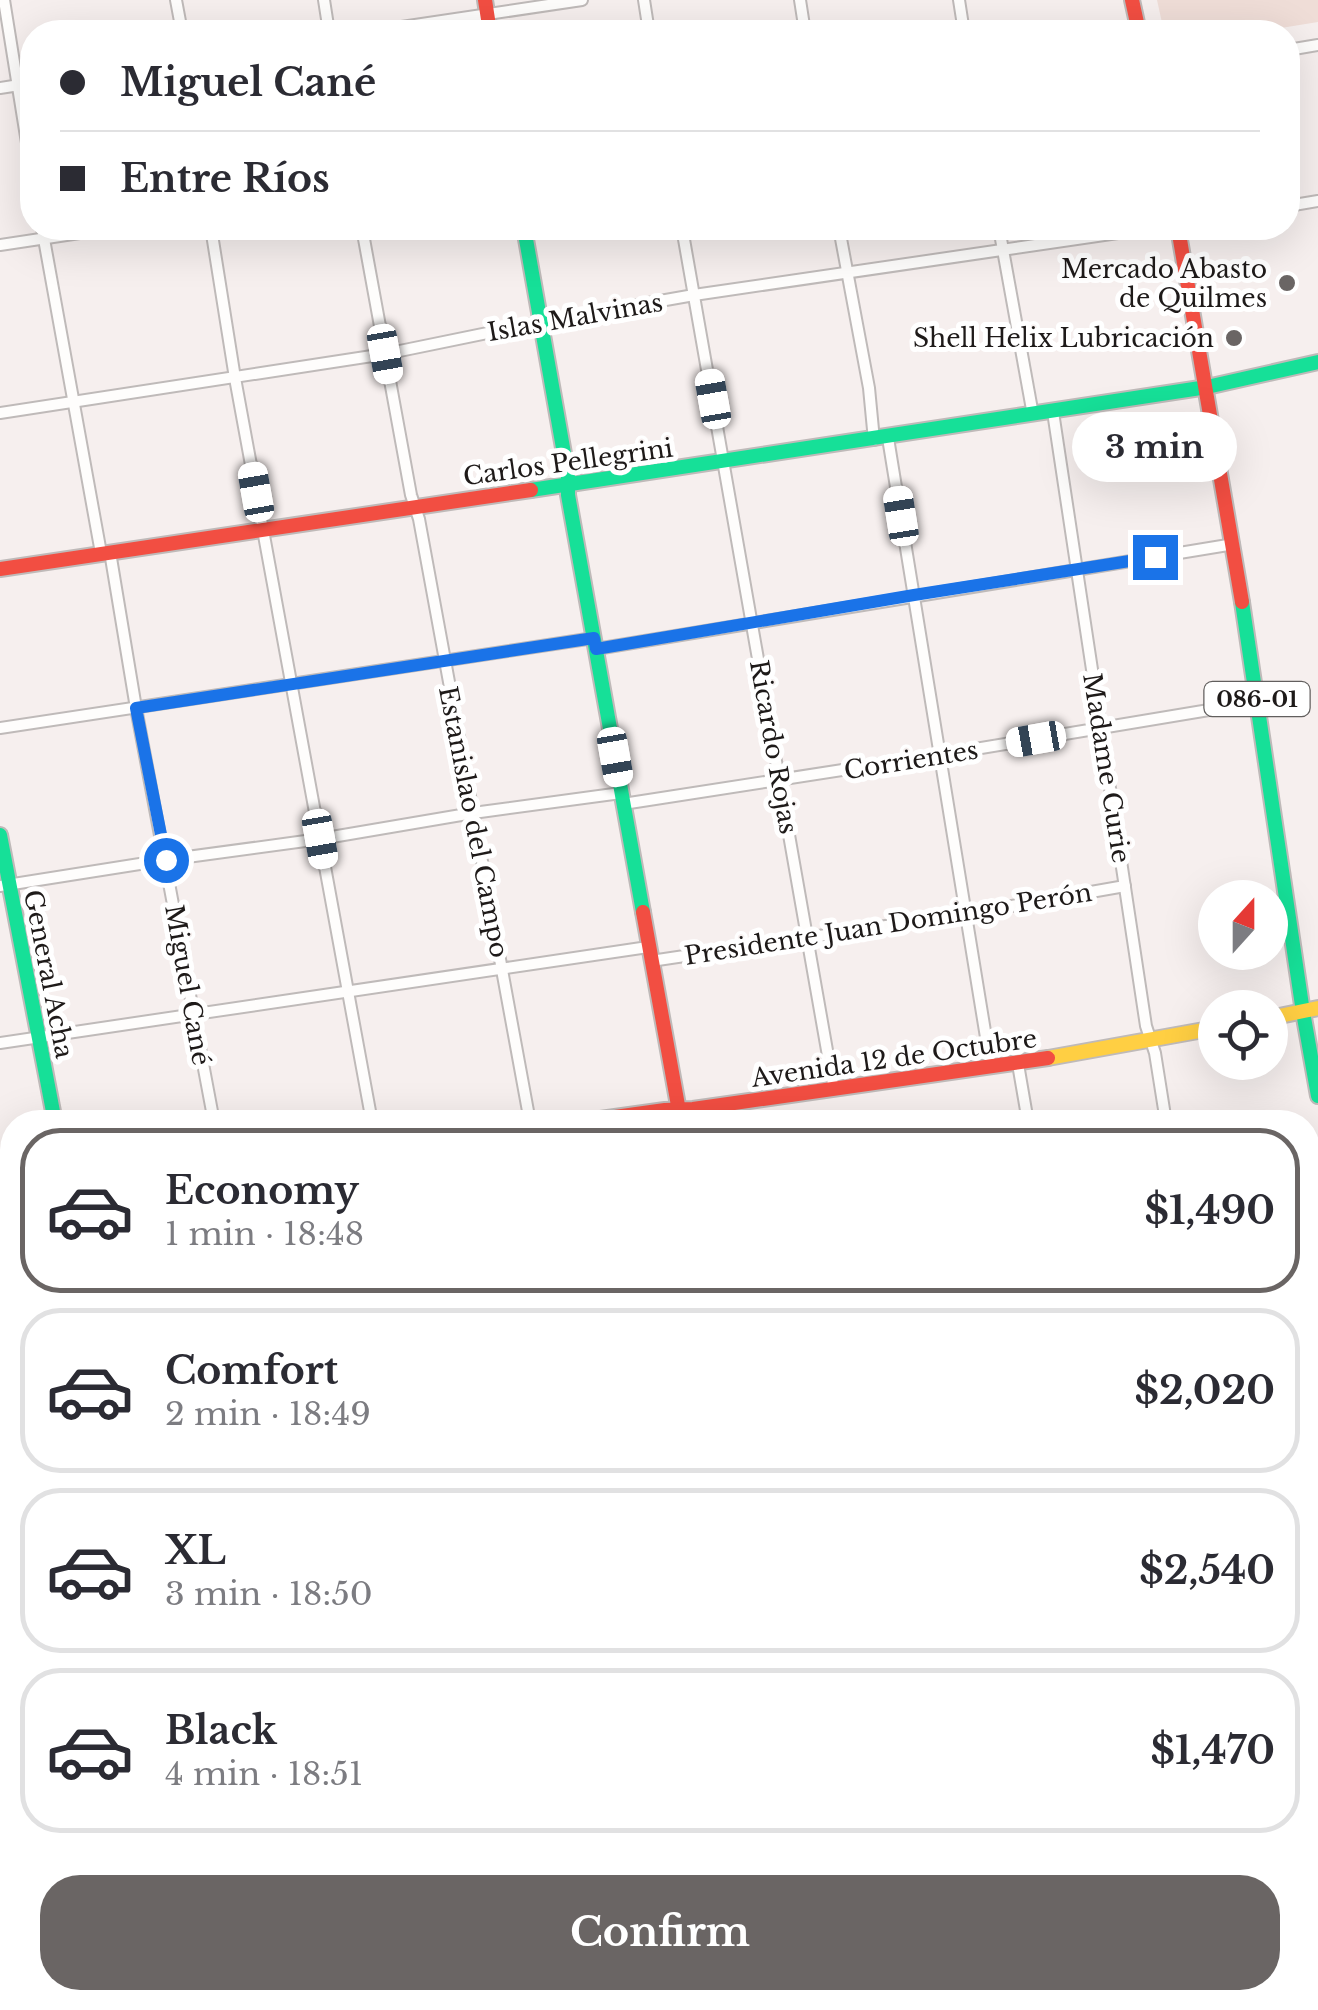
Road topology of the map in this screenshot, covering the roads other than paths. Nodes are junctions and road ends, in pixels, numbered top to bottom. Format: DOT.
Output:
graph roads {
  1 [pos="4,0"];
  2 [pos="582,0"];
  3 [pos="486,7"];
  4 [pos="425,20"];
  5 [pos="18,85"];
  6 [pos="0,88"];
  7 [pos="20,98"];
  8 [pos="43,240"];
  9 [pos="214,240"];
  10 [pos="364,240"];
  11 [pos="526,240"];
  12 [pos="684,240"];
  13 [pos="840,240"];
  14 [pos="1000,240"];
  15 [pos="1066,240"];
  16 [pos="1180,240"];
  17 [pos="1002,249"];
  18 [pos="846,274"];
  19 [pos="694,296"];
  20 [pos="541,322"];
  21 [pos="385,354"];
  22 [pos="1318,362"];
  23 [pos="235,378"];
  24 [pos="1207,387"];
  25 [pos="74,404"];
  26 [pos="1053,412"];
  27 [pos="0,414"];
  28 [pos="1033,415"];
  29 [pos="882,439"];
  30 [pos="722,462"];
  31 [pos="568,485"];
  32 [pos="414,506"];
  33 [pos="263,531"];
  34 [pos="1234,544"];
  35 [pos="106,552"];
  36 [pos="0,569"];
  37 [pos="1076,570"];
  38 [pos="914,595"];
  39 [pos="752,623"];
  40 [pos="595,644"];
  41 [pos="444,661"];
  42 [pos="291,686"];
  43 [pos="1257,702"];
  44 [pos="136,708"];
  45 [pos="0,728"];
  46 [pos="1102,728"];
  47 [pos="939,756"];
  48 [pos="780,780"];
  49 [pos="622,799"];
  50 [pos="473,813"];
  51 [pos="0,834"];
  52 [pos="320,839"];
  53 [pos="166,860"];
  54 [pos="4,885"];
  55 [pos="1125,886"];
  56 [pos="966,914"];
  57 [pos="806,937"];
  58 [pos="649,954"];
  59 [pos="502,968"];
  60 [pos="348,991"];
  61 [pos="1310,1010"];
  62 [pos="194,1014"];
  63 [pos="1198,1031"];
  64 [pos="38,1037"];
  65 [pos="1150,1040"];
  66 [pos="0,1044"];
  67 [pos="1018,1064"];
  68 [pos="991,1068"];
  69 [pos="834,1090"];
  70 [pos="1318,1096"];
  71 [pos="53,1110"];
  72 [pos="212,1110"];
  73 [pos="370,1110"];
  74 [pos="528,1110"];
  75 [pos="678,1110"];
  76 [pos="694,1110"];
  77 [pos="1026,1110"];
  78 [pos="1164,1110"];
  1 -- 5 [label="street"];
  2 -- 3 [label="street"];
  3 -- 4 [label="street"];
  5 -- 6 [label="street"];
  5 -- 7 [label="street"];
  8 -- 25 [label="street, Miguel Cané"];
  9 -- 23 [label="street"];
  10 -- 21 [label="street, Estanislao del Campo"];
  11 -- 20 [label="street"];
  12 -- 19 [label="street, Ricardo Rojas"];
  13 -- 18 [label="street"];
  14 -- 17 [label="street"];
  15 -- 17 [label="street, Islas Malvinas"];
  16 -- 24 [label="street, 086-01"];
  17 -- 18 [label="street, Islas Malvinas"];
  17 -- 28 [label="street"];
  18 -- 19 [label="street, Islas Malvinas"];
  18 -- 29 [label="street"];
  19 -- 20 [label="street, Islas Malvinas"];
  19 -- 30 [label="street, Ricardo Rojas"];
  20 -- 21 [label="street, Islas Malvinas"];
  20 -- 31 [label="street"];
  21 -- 23 [label="street, Islas Malvinas"];
  21 -- 32 [label="street, Estanislao del Campo"];
  22 -- 24 [label="street, Carlos Pellegrini"];
  23 -- 25 [label="street, Islas Malvinas"];
  23 -- 33 [label="street"];
  24 -- 26 [label="street, Carlos Pellegrini"];
  24 -- 34 [label="street, 086-01"];
  25 -- 27 [label="street, Islas Malvinas"];
  25 -- 35 [label="street, Miguel Cané"];
  26 -- 28 [label="street, Carlos Pellegrini"];
  26 -- 37 [label="street, Madame Curie"];
  28 -- 29 [label="street, Carlos Pellegrini"];
  29 -- 30 [label="street, Carlos Pellegrini"];
  29 -- 38 [label="street"];
  30 -- 31 [label="street, Carlos Pellegrini"];
  30 -- 39 [label="street, Ricardo Rojas"];
  31 -- 32 [label="street, Carlos Pellegrini"];
  31 -- 40 [label="street"];
  32 -- 33 [label="street, Carlos Pellegrini"];
  32 -- 41 [label="street, Estanislao del Campo"];
  33 -- 35 [label="street, Carlos Pellegrini"];
  33 -- 42 [label="street"];
  34 -- 37 [label="street"];
  34 -- 43 [label="street, 086-01"];
  35 -- 36 [label="street, Carlos Pellegrini"];
  35 -- 44 [label="street, Miguel Cané"];
  37 -- 38 [label="street"];
  37 -- 46 [label="street, Madame Curie"];
  38 -- 39 [label="street"];
  38 -- 47 [label="street"];
  39 -- 40 [label="street"];
  39 -- 48 [label="street, Ricardo Rojas"];
  40 -- 41 [label="street"];
  40 -- 49 [label="street"];
  41 -- 42 [label="street"];
  41 -- 50 [label="street, Estanislao del Campo"];
  42 -- 44 [label="street"];
  42 -- 52 [label="street"];
  43 -- 46 [label="street, Corrientes"];
  43 -- 61 [label="street, 086-01"];
  44 -- 45 [label="street"];
  44 -- 53 [label="street, Miguel Cané"];
  46 -- 47 [label="street, Corrientes"];
  46 -- 55 [label="street, Madame Curie"];
  47 -- 48 [label="street, Corrientes"];
  47 -- 56 [label="street"];
  48 -- 49 [label="street, Corrientes"];
  48 -- 57 [label="street, Ricardo Rojas"];
  49 -- 50 [label="street, Corrientes"];
  49 -- 58 [label="street"];
  50 -- 52 [label="street, Corrientes"];
  50 -- 59 [label="street, Estanislao del Campo"];
  51 -- 54 [label="street, General Acha"];
  52 -- 53 [label="street, Corrientes"];
  52 -- 60 [label="street"];
  53 -- 54 [label="street, Corrientes"];
  53 -- 62 [label="street, Miguel Cané"];
  54 -- 64 [label="street, General Acha"];
  55 -- 56 [label="street, Presidente Juan Domingo Perón"];
  55 -- 65 [label="street, Madame Curie"];
  56 -- 57 [label="street, Presidente Juan Domingo Perón"];
  56 -- 68 [label="street"];
  57 -- 58 [label="street, Presidente Juan Domingo Perón"];
  57 -- 69 [label="street, Ricardo Rojas"];
  58 -- 59 [label="street, Presidente Juan Domingo Perón"];
  58 -- 75 [label="street"];
  59 -- 60 [label="street, Presidente Juan Domingo Perón"];
  59 -- 74 [label="street, Estanislao del Campo"];
  60 -- 62 [label="street, Presidente Juan Domingo Perón"];
  60 -- 73 [label="street"];
  61 -- 70 [label="street, 086-01"];
  62 -- 64 [label="street, Presidente Juan Domingo Perón"];
  62 -- 72 [label="street, Miguel Cané"];
  63 -- 65 [label="street, Avenida 12 de Octubre"];
  64 -- 66 [label="street, Presidente Juan Domingo Perón"];
  64 -- 71 [label="street, General Acha"];
  65 -- 67 [label="street, Avenida 12 de Octubre"];
  65 -- 78 [label="street, Madame Curie"];
  67 -- 68 [label="street, Avenida 12 de Octubre"];
  67 -- 77 [label="street"];
  68 -- 69 [label="street, Avenida 12 de Octubre"];
  69 -- 76 [label="street, Avenida 12 de Octubre"];
}
